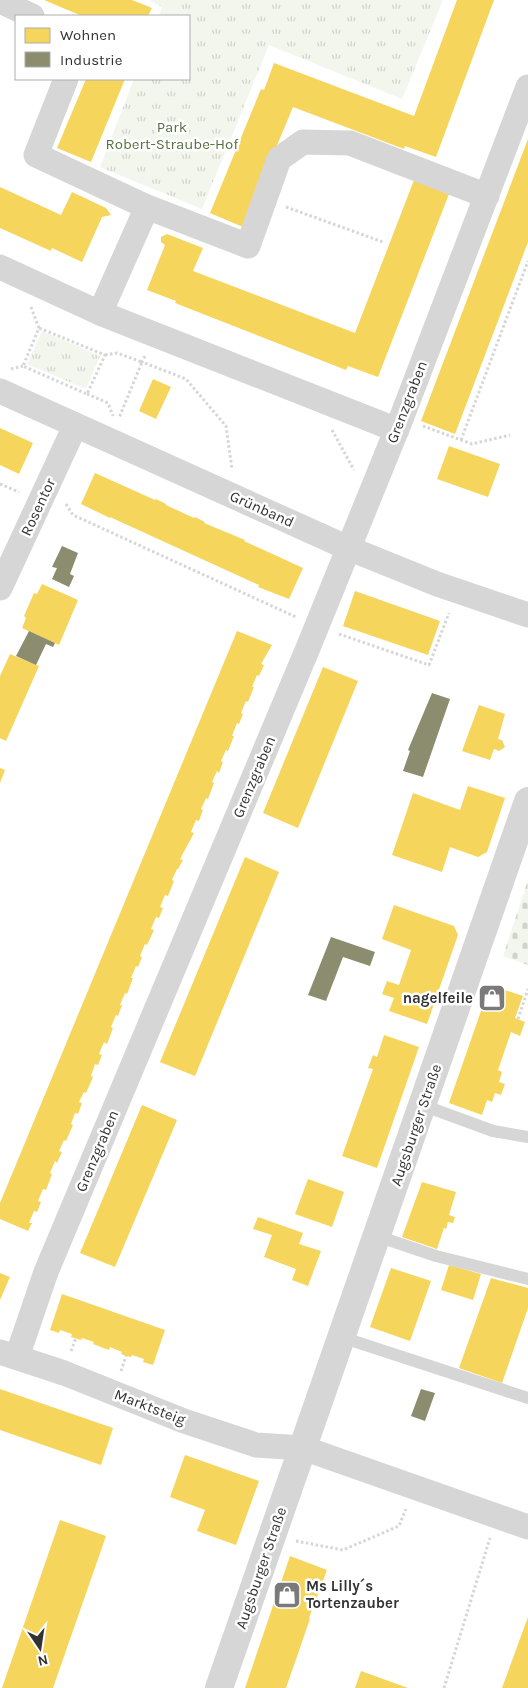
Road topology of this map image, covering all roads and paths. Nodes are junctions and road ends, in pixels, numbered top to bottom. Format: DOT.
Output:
graph roads {
  1 [pos="0,0"];
  2 [pos="30,15"];
  3 [pos="66,80"];
  4 [pos="528,87"];
  5 [pos="487,196"];
  6 [pos="264,199"];
  7 [pos="147,207"];
  8 [pos="383,242"];
  9 [pos="528,261"];
  10 [pos="10,272"];
  11 [pos="100,313"];
  12 [pos="39,328"];
  13 [pos="105,355"];
  14 [pos="142,362"];
  15 [pos="0,391"];
  16 [pos="87,394"];
  17 [pos="399,424"];
  18 [pos="76,426"];
  19 [pos="332,430"];
  20 [pos="112,433"];
  21 [pos="510,434"];
  22 [pos="461,440"];
  23 [pos="43,494"];
  24 [pos="236,497"];
  25 [pos="369,497"];
  26 [pos="348,548"];
  27 [pos="0,588"];
  28 [pos="457,591"];
  29 [pos="293,615"];
  30 [pos="528,615"];
  31 [pos="343,636"];
  32 [pos="528,801"];
  33 [pos="528,990"];
  34 [pos="518,1019"];
  35 [pos="422,1105"];
  36 [pos="528,1138"];
  37 [pos="377,1236"];
  38 [pos="528,1279"];
  39 [pos="341,1338"];
  40 [pos="8,1355"];
  41 [pos="528,1398"];
  42 [pos="302,1448"];
  43 [pos="415,1488"];
  44 [pos="497,1515"];
  45 [pos="528,1527"];
  46 [pos="272,1536"];
  47 [pos="219,1688"];
  48 [pos="444,1688"];
  1 -- 2 [label="street"];
  3 -- 7 [label="street"];
  4 -- 5 [label="street, Grenzgraben"];
  5 -- 6 [label="street"];
  5 -- 17 [label="street, Grenzgraben"];
  6 -- 7 [label="street"];
  6 -- 8 [label="path"];
  7 -- 11 [label="street"];
  9 -- 22 [label="path"];
  10 -- 11 [label="street"];
  10 -- 12 [label="path"];
  11 -- 17 [label="street"];
  12 -- 13 [label="path"];
  12 -- 16 [label="path"];
  13 -- 14 [label="path"];
  13 -- 16 [label="path"];
  14 -- 20 [label="path"];
  14 -- 24 [label="path"];
  15 -- 18 [label="street, Grünband"];
  16 -- 20 [label="path"];
  17 -- 22 [label="path"];
  17 -- 25 [label="street, Grenzgraben"];
  18 -- 20 [label="street, Grünband"];
  18 -- 23 [label="street, Rosentor"];
  19 -- 25 [label="path"];
  20 -- 24 [label="street, Grünband"];
  21 -- 22 [label="path"];
  23 -- 27 [label="street, Rosentor"];
  23 -- 29 [label="path"];
  24 -- 26 [label="street, Grünband"];
  25 -- 26 [label="street, Grenzgraben"];
  26 -- 28 [label="street, Grünband"];
  26 -- 40 [label="street, Grenzgraben"];
  28 -- 30 [label="street, Grünband"];
  28 -- 31 [label="path"];
  32 -- 35 [label="street, Augsburger Straße"];
  33 -- 34 [label="path"];
  35 -- 36 [label="lane"];
  35 -- 37 [label="street, Augsburger Straße"];
  37 -- 38 [label="lane"];
  37 -- 39 [label="street, Augsburger Straße"];
  39 -- 41 [label="lane"];
  39 -- 42 [label="street, Augsburger Straße"];
  40 -- 42 [label="street, Marktsteig"];
  42 -- 43 [label="street"];
  42 -- 46 [label="street, Augsburger Straße"];
  43 -- 44 [label="street"];
  43 -- 46 [label="path"];
  44 -- 45 [label="street"];
  44 -- 48 [label="path"];
  46 -- 47 [label="street, Augsburger Straße"];
}
